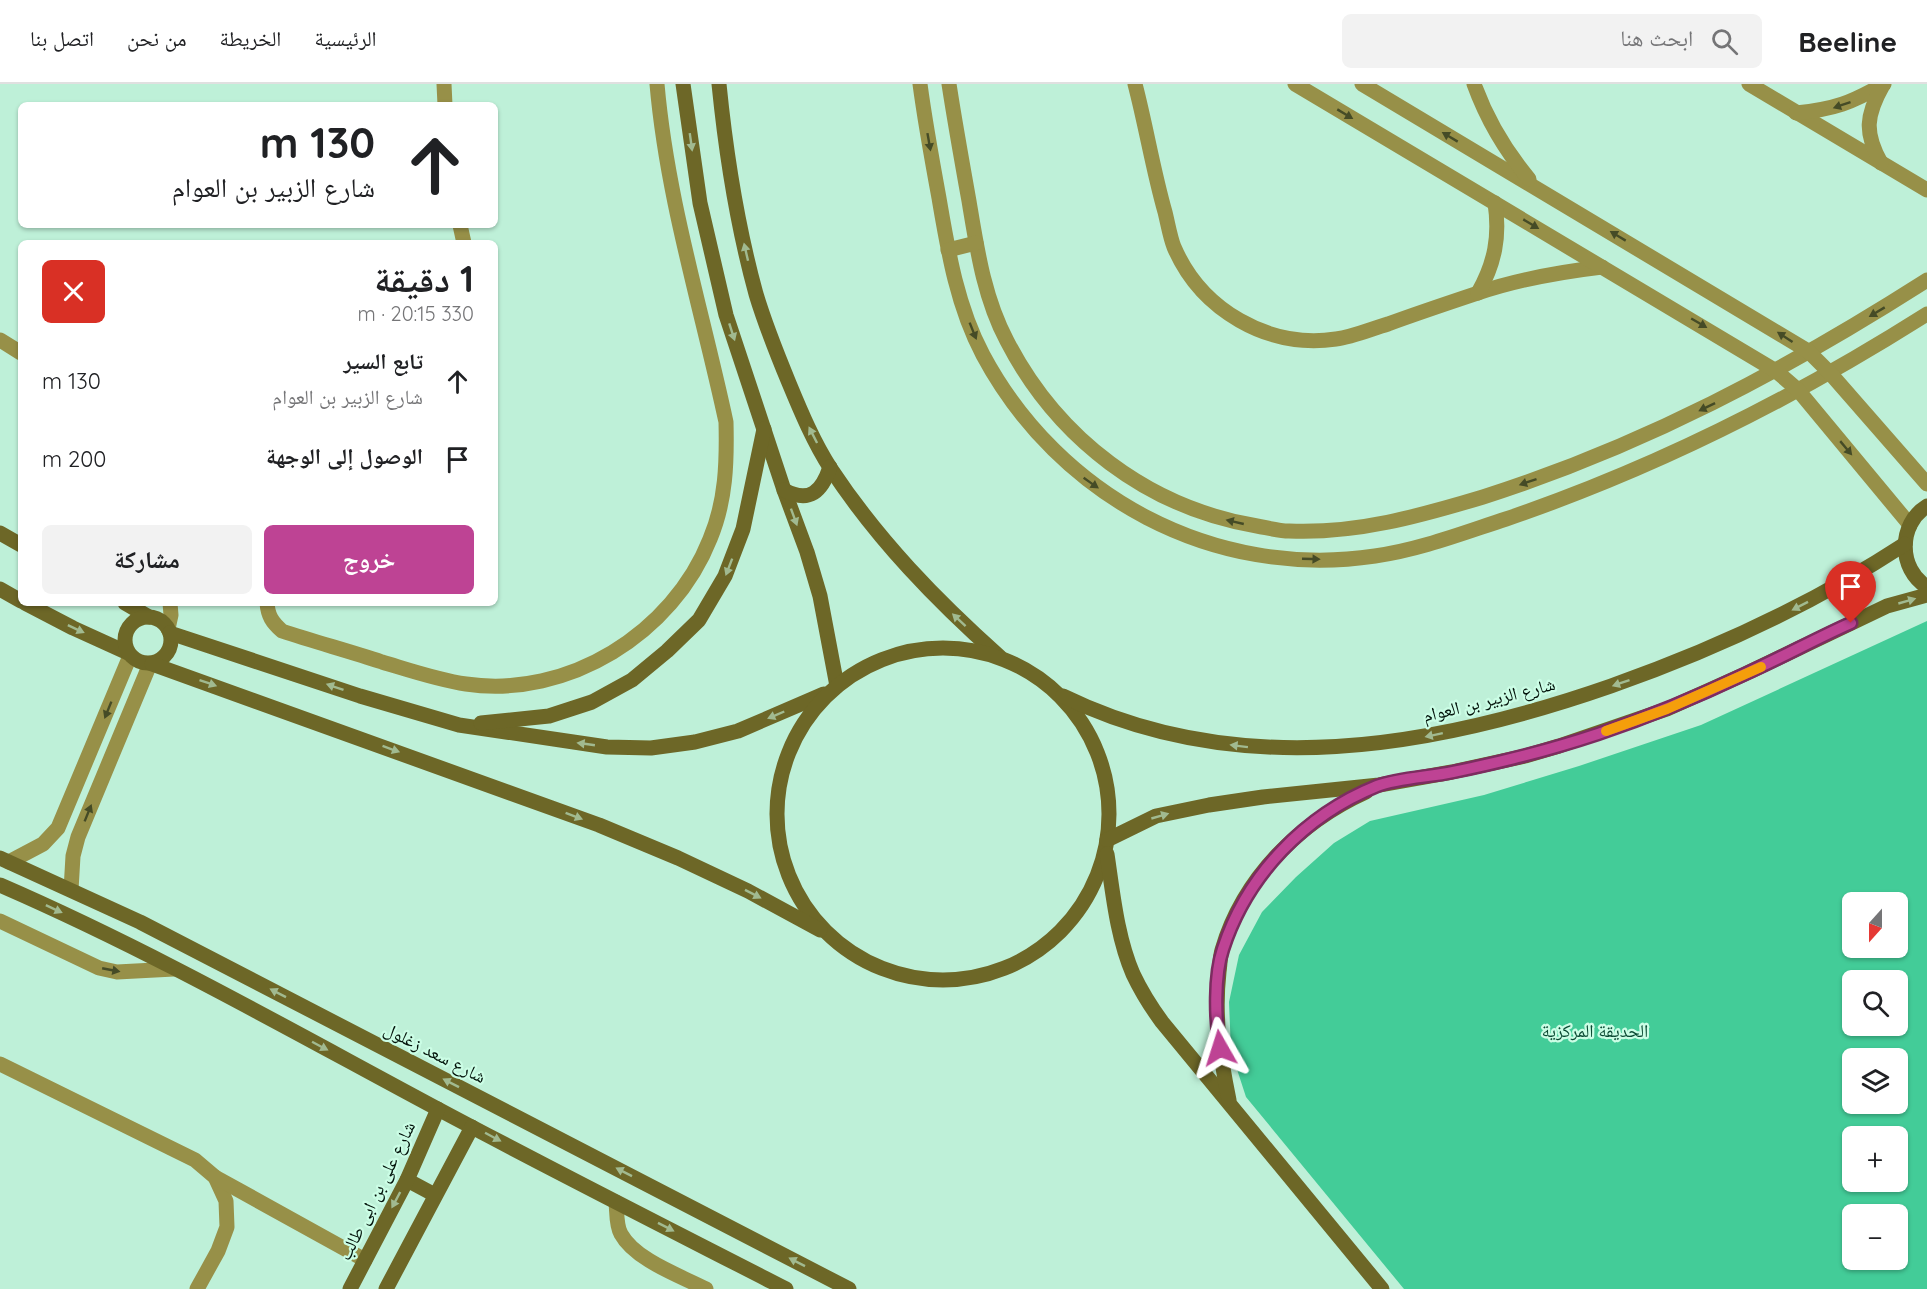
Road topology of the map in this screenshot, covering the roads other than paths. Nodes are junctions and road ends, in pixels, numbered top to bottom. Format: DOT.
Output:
graph roads {
  1 [pos="444,84"];
  2 [pos="657,84"];
  3 [pos="683,84"];
  4 [pos="719,84"];
  5 [pos="920,84"];
  6 [pos="949,84"];
  7 [pos="1136,84"];
  8 [pos="1146,84"];
  9 [pos="1295,84"];
  10 [pos="1362,84"];
  11 [pos="1474,84"];
  12 [pos="1749,84"];
  13 [pos="1884,84"];
  14 [pos="446,102"];
  15 [pos="1141,105"];
  16 [pos="1796,112"];
  17 [pos="1881,163"];
  18 [pos="1536,188"];
  19 [pos="1926,192"];
  20 [pos="1495,203"];
  21 [pos="976,243"];
  22 [pos="948,250"];
  23 [pos="1602,267"];
  24 [pos="1927,280"];
  25 [pos="1479,293"];
  26 [pos="1927,314"];
  27 [pos="0,340"];
  28 [pos="18,351"];
  29 [pos="1808,351"];
  30 [pos="1776,370"];
  31 [pos="1830,373"];
  32 [pos="1798,390"];
  33 [pos="764,429"];
  34 [pos="830,467"];
  35 [pos="1927,484"];
  36 [pos="784,490"];
  37 [pos="1927,506"];
  38 [pos="1910,525"];
  39 [pos="1287,531"];
  40 [pos="0,533"];
  41 [pos="18,542"];
  42 [pos="1905,544"];
  43 [pos="1285,558"];
  44 [pos="1927,586"];
  45 [pos="0,589"];
  46 [pos="1927,595"];
  47 [pos="18,599"];
  48 [pos="32,606"];
  49 [pos="130,606"];
  50 [pos="165,606"];
  51 [pos="170,606"];
  52 [pos="267,606"];
  53 [pos="150,617"];
  54 [pos="169,631"];
  55 [pos="129,654"];
  56 [pos="1003,659"];
  57 [pos="151,664"];
  58 [pos="833,689"];
  59 [pos="1056,692"];
  60 [pos="459,725"];
  61 [pos="1379,785"];
  62 [pos="58,828"];
  63 [pos="78,837"];
  64 [pos="1106,844"];
  65 [pos="4,860"];
  66 [pos="0,885"];
  67 [pos="71,890"];
  68 [pos="0,921"];
  69 [pos="828,934"];
  70 [pos="174,969"];
  71 [pos="0,1064"];
  72 [pos="1230,1102"];
  73 [pos="438,1109"];
  74 [pos="472,1126"];
  75 [pos="214,1177"];
  76 [pos="407,1180"];
  77 [pos="435,1195"];
  78 [pos="616,1202"];
  79 [pos="365,1260"];
  80 [pos="197,1289"];
  81 [pos="350,1289"];
  82 [pos="386,1289"];
  83 [pos="706,1289"];
  84 [pos="786,1289"];
  85 [pos="849,1289"];
  86 [pos="1382,1289"];
  1 -- 14 [label="street"];
  2 -- 52 [label="street"];
  3 -- 33 [label="street, one-way"];
  34 -- 4 [label="street, one-way"];
  5 -- 22 [label="street, one-way"];
  6 -- 21 [label="street"];
  7 -- 15 [label="street"];
  8 -- 15 [label="street"];
  9 -- 20 [label="street, one-way"];
  18 -- 10 [label="street, one-way"];
  11 -- 18 [label="street"];
  12 -- 16 [label="street"];
  13 -- 16 [label="street, one-way"];
  13 -- 17 [label="street"];
  15 -- 25 [label="street"];
  16 -- 17 [label="street"];
  17 -- 19 [label="street"];
  29 -- 18 [label="street, one-way"];
  20 -- 23 [label="street, one-way"];
  20 -- 25 [label="street"];
  21 -- 22 [label="street"];
  39 -- 21 [label="street, one-way"];
  22 -- 43 [label="street, one-way"];
  23 -- 25 [label="street"];
  23 -- 30 [label="street, one-way"];
  24 -- 29 [label="street, one-way"];
  26 -- 31 [label="street"];
  27 -- 28 [label="street"];
  29 -- 30 [label="street"];
  29 -- 31 [label="street"];
  30 -- 32 [label="street"];
  30 -- 39 [label="street, one-way"];
  31 -- 32 [label="street"];
  31 -- 35 [label="street"];
  32 -- 38 [label="street, one-way"];
  43 -- 32 [label="street, one-way"];
  33 -- 36 [label="street"];
  33 -- 60 [label="street, one-way"];
  34 -- 36 [label="street"];
  56 -- 34 [label="street, one-way"];
  36 -- 58 [label="street, one-way"];
  37 -- 38 [label="street"];
  38 -- 42 [label="street"];
  39 -- 43 [label="street"];
  40 -- 41 [label="street"];
  42 -- 44 [label="street"];
  42 -- 59 [label="street, شارع الزبير بن العوام, one-way"];
  45 -- 47 [label="street"];
  61 -- 46 [label="street, one-way"];
  48 -- 55 [label="street, one-way"];
  49 -- 53 [label="street"];
  50 -- 53 [label="street"];
  51 -- 54 [label="street"];
  53 -- 54 [label="street"];
  53 -- 55 [label="street"];
  54 -- 57 [label="street"];
  60 -- 54 [label="street, one-way"];
  55 -- 57 [label="street"];
  55 -- 62 [label="street, one-way"];
  56 -- 58 [label="street"];
  56 -- 59 [label="street"];
  63 -- 57 [label="street, one-way"];
  57 -- 69 [label="street, one-way"];
  58 -- 60 [label="street, one-way"];
  58 -- 69 [label="street"];
  59 -- 64 [label="street"];
  64 -- 61 [label="street, one-way"];
  61 -- 72 [label="street"];
  62 -- 63 [label="street"];
  62 -- 65 [label="street"];
  63 -- 67 [label="street"];
  64 -- 69 [label="street"];
  64 -- 72 [label="street"];
  65 -- 67 [label="street, شارع سعد زغلول"];
  66 -- 70 [label="street, one-way"];
  85 -- 67 [label="street, شارع سعد زغلول, one-way"];
  68 -- 70 [label="street, one-way"];
  70 -- 73 [label="street, one-way"];
  71 -- 75 [label="street"];
  72 -- 86 [label="street"];
  73 -- 74 [label="street"];
  73 -- 76 [label="street, شارع على بن ابى طالب"];
  74 -- 77 [label="street"];
  74 -- 78 [label="street, one-way"];
  75 -- 79 [label="street"];
  75 -- 80 [label="street"];
  76 -- 77 [label="street"];
  76 -- 79 [label="street, شارع على بن ابى طالب, one-way"];
  77 -- 82 [label="street"];
  78 -- 83 [label="street"];
  78 -- 84 [label="street, one-way"];
  79 -- 81 [label="street, شارع على بن ابى طالب"];
}
